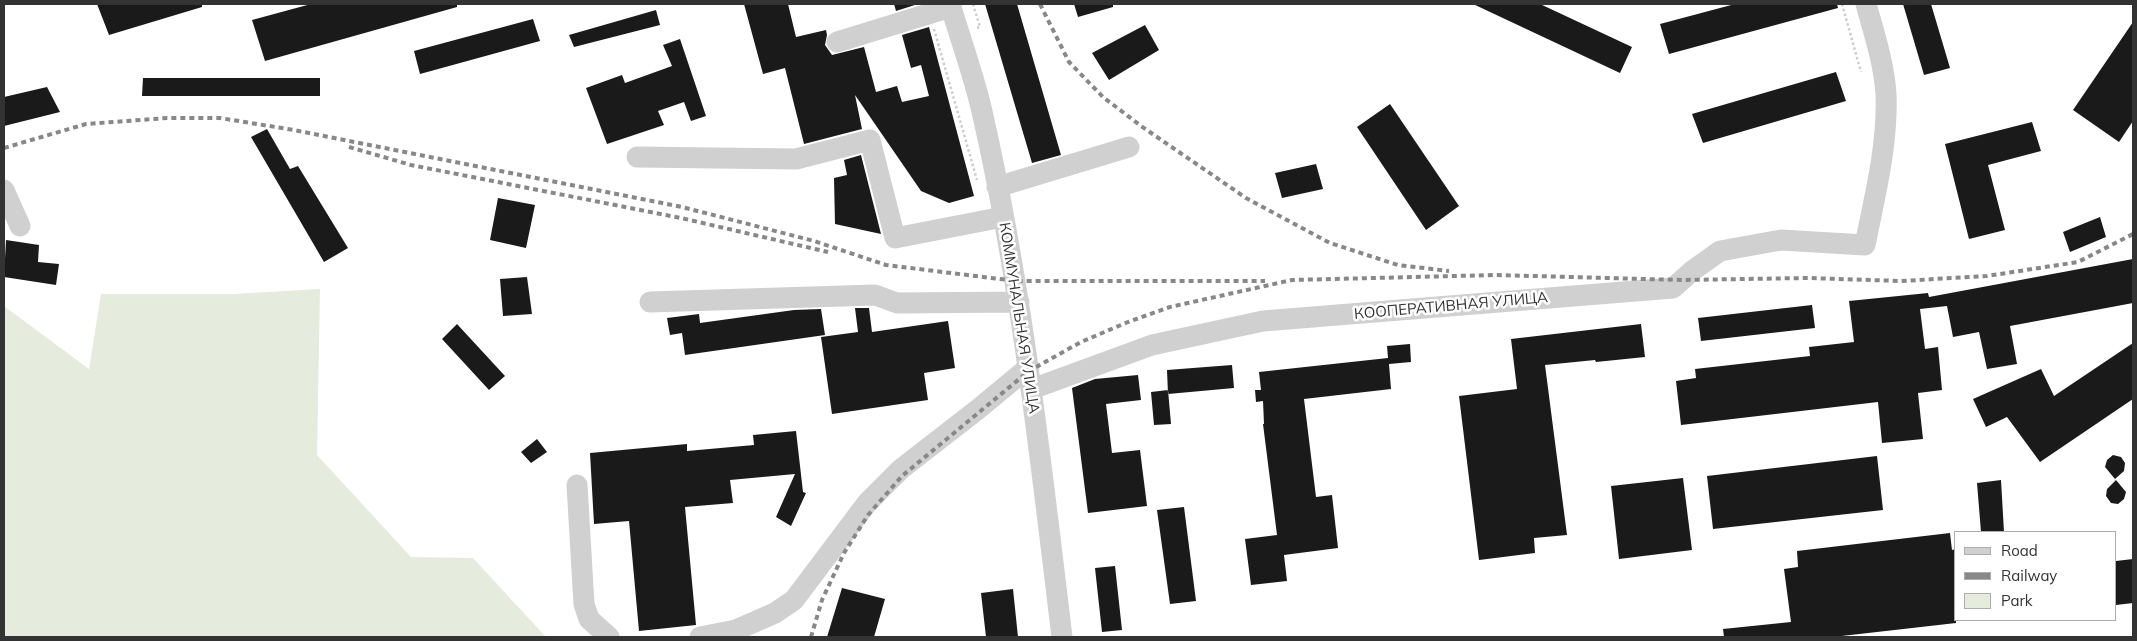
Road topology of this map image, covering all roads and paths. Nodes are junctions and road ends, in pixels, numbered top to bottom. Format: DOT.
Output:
graph roads {
  1 [pos="973,4"];
  2 [pos="1842,4"];
  3 [pos="1866,4"];
  4 [pos="951,6"];
  5 [pos="930,14"];
  6 [pos="980,27"];
  7 [pos="837,42"];
  8 [pos="1861,72"];
  9 [pos="1129,147"];
  10 [pos="636,157"];
  11 [pos="988,187"];
  12 [pos="4,190"];
  13 [pos="1003,217"];
  14 [pos="20,226"];
  15 [pos="650,302"];
  16 [pos="1019,302"];
  17 [pos="1028,367"];
  18 [pos="1032,388"];
  19 [pos="577,485"];
  20 [pos="609,637"];
  21 [pos="700,637"];
  22 [pos="1062,637"];
  1 -- 6 [label="path"];
  2 -- 8 [label="path"];
  3 -- 18 [label="street, КООПЕРАТИВНАЯ УЛИЦА"];
  4 -- 5 [label="street"];
  4 -- 11 [label="street, КОММУНАЛЬНАЯ УЛИЦА"];
  5 -- 7 [label="street"];
  5 -- 11 [label="path"];
  9 -- 11 [label="street"];
  10 -- 13 [label="street"];
  11 -- 13 [label="street, КОММУНАЛЬНАЯ УЛИЦА"];
  12 -- 14 [label="street"];
  13 -- 16 [label="street, КОММУНАЛЬНАЯ УЛИЦА"];
  15 -- 16 [label="street"];
  16 -- 17 [label="street, КОММУНАЛЬНАЯ УЛИЦА"];
  17 -- 18 [label="street, КОММУНАЛЬНАЯ УЛИЦА"];
  17 -- 21 [label="street"];
  18 -- 22 [label="street, КОММУНАЛЬНАЯ УЛИЦА"];
  19 -- 20 [label="street"];
}
